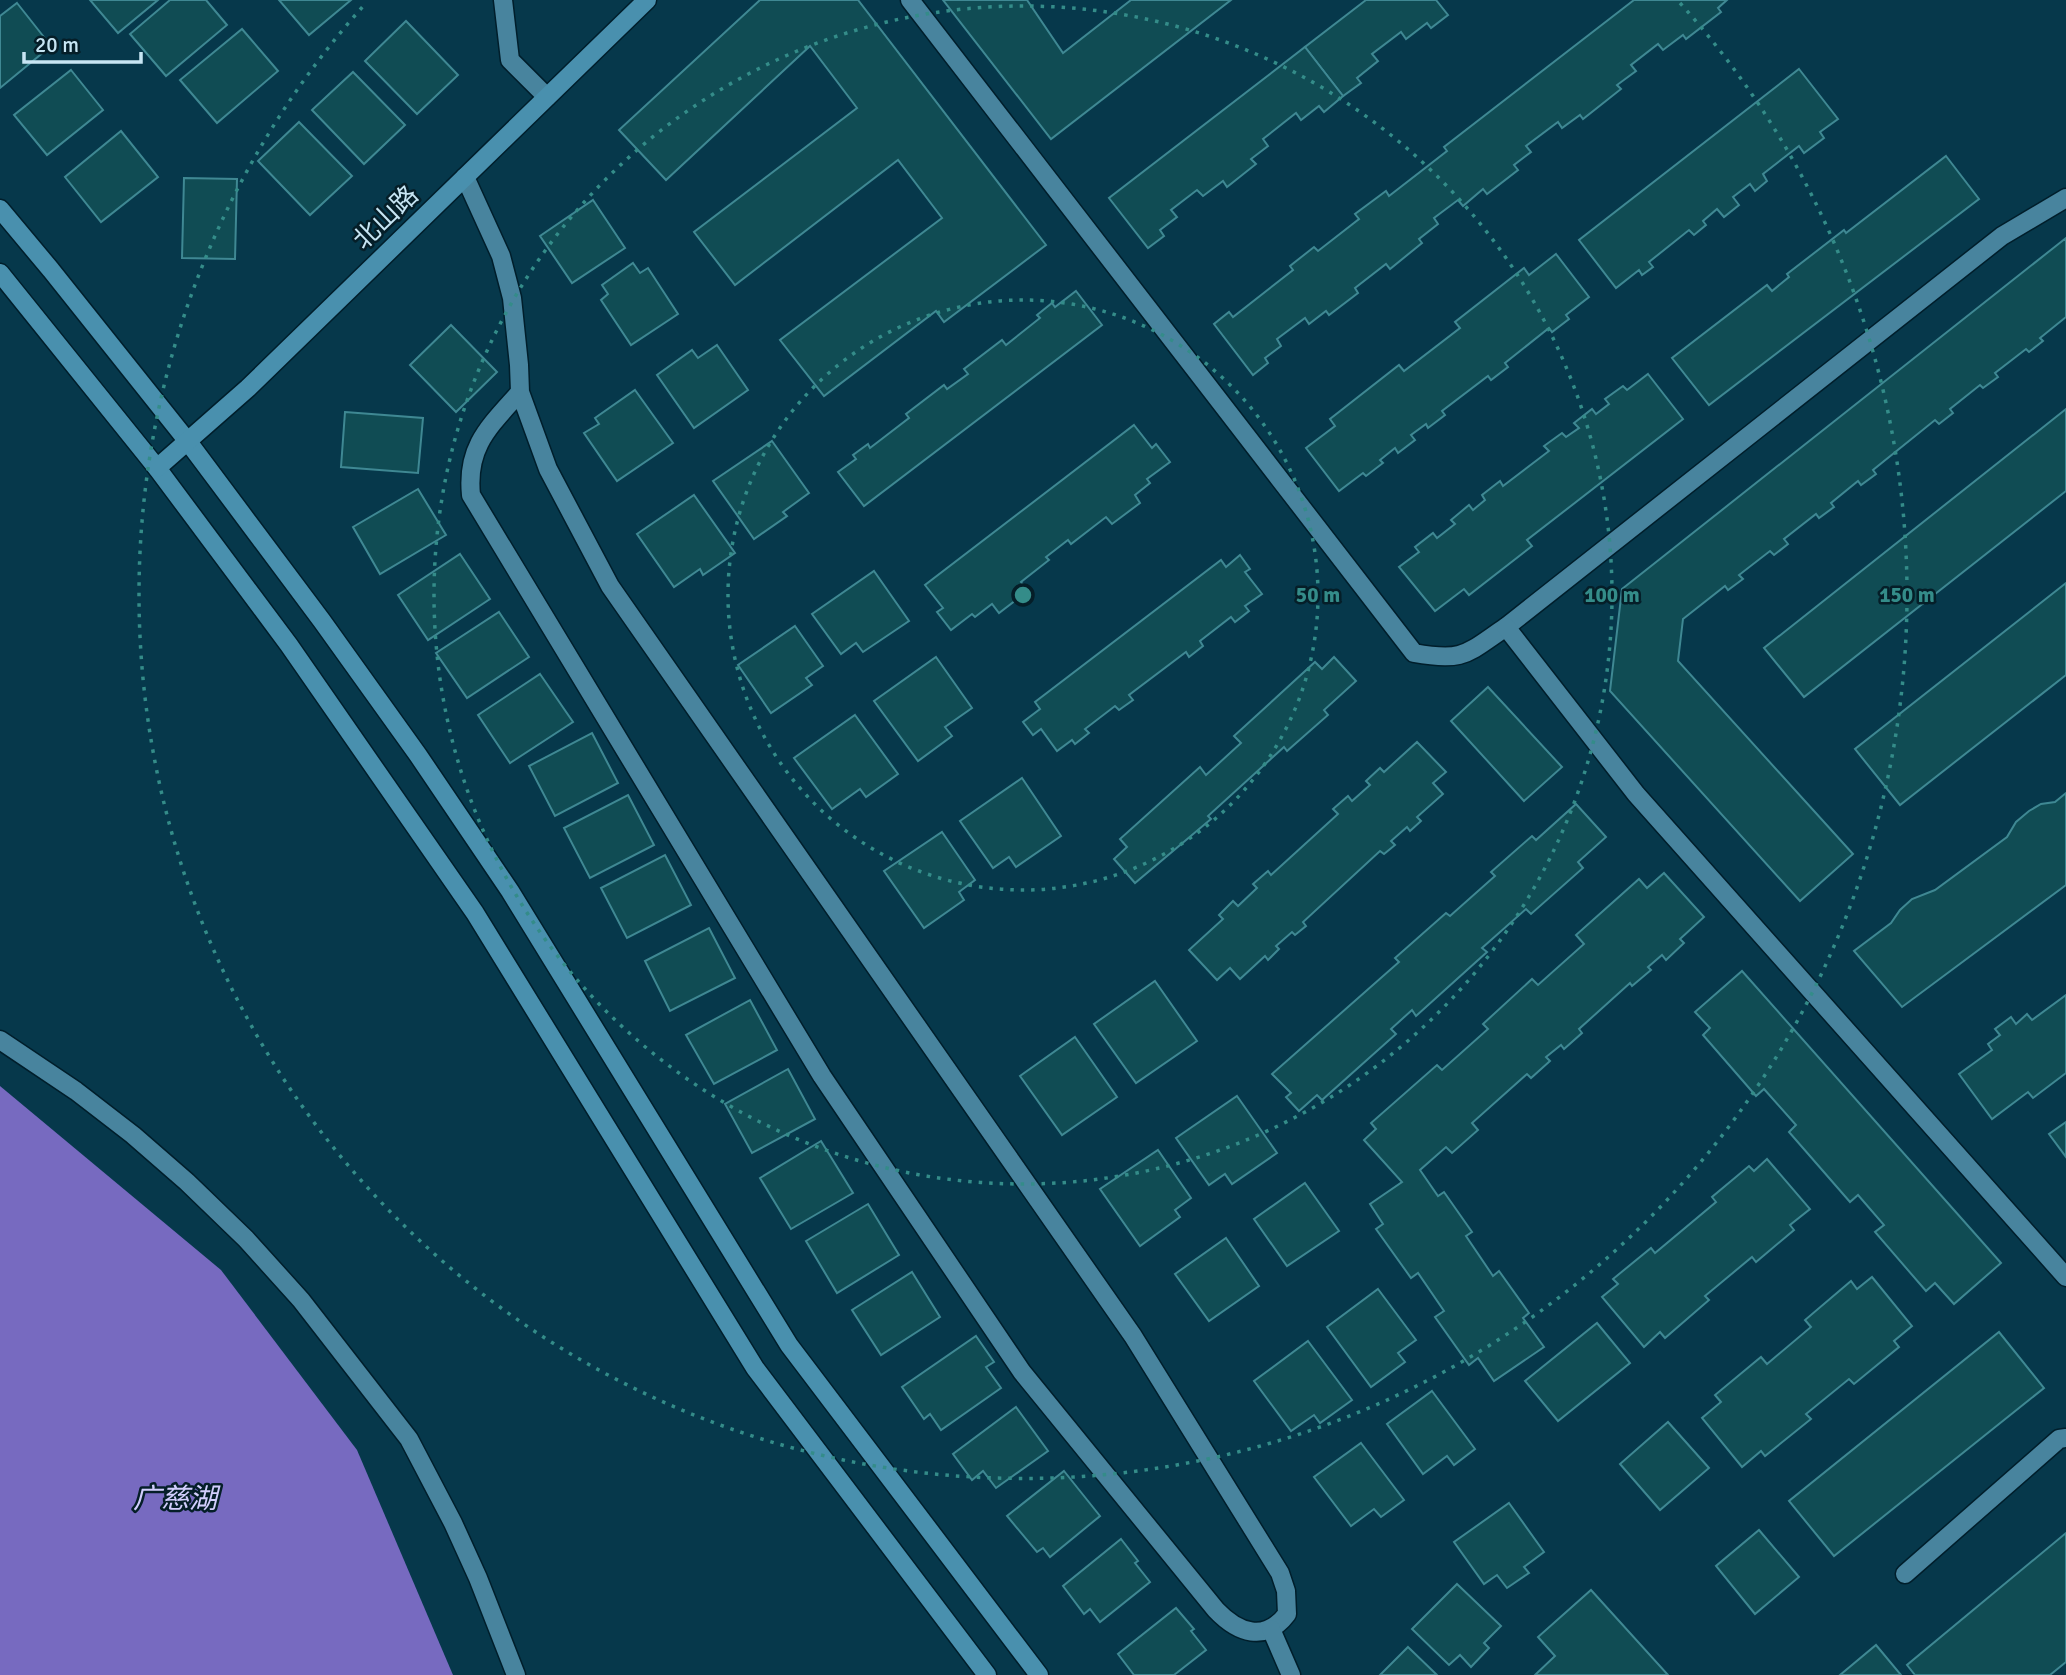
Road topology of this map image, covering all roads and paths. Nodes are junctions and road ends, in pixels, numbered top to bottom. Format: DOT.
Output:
graph roads {
  1 [pos="503,0"];
  2 [pos="647,0"];
  3 [pos="910,0"];
  4 [pos="547,97"];
  5 [pos="465,177"];
  6 [pos="2066,198"];
  7 [pos="0,209"];
  8 [pos="0,272"];
  9 [pos="520,392"];
  10 [pos="187,441"];
  11 [pos="157,468"];
  12 [pos="1506,627"];
  13 [pos="0,1040"];
  14 [pos="2066,1277"];
  15 [pos="2066,1438"];
  16 [pos="1905,1574"];
  17 [pos="1271,1629"];
  18 [pos="516,1675"];
  19 [pos="987,1675"];
  20 [pos="1039,1675"];
  21 [pos="1292,1675"];
  1 -- 4 [label="street"];
  2 -- 4 [label="street, 北山路"];
  3 -- 12 [label="street"];
  4 -- 5 [label="street, 北山路"];
  5 -- 9 [label="street"];
  5 -- 10 [label="street, 北山路"];
  6 -- 12 [label="street"];
  7 -- 10 [label="street"];
  8 -- 11 [label="street"];
  9 -- 17 [label="street"];
  9 -- 17 [label="street"];
  10 -- 11 [label="street, 北山路"];
  10 -- 20 [label="street"];
  11 -- 19 [label="street"];
  12 -- 14 [label="street"];
  13 -- 18 [label="street"];
  15 -- 16 [label="street"];
  17 -- 21 [label="street"];
}
